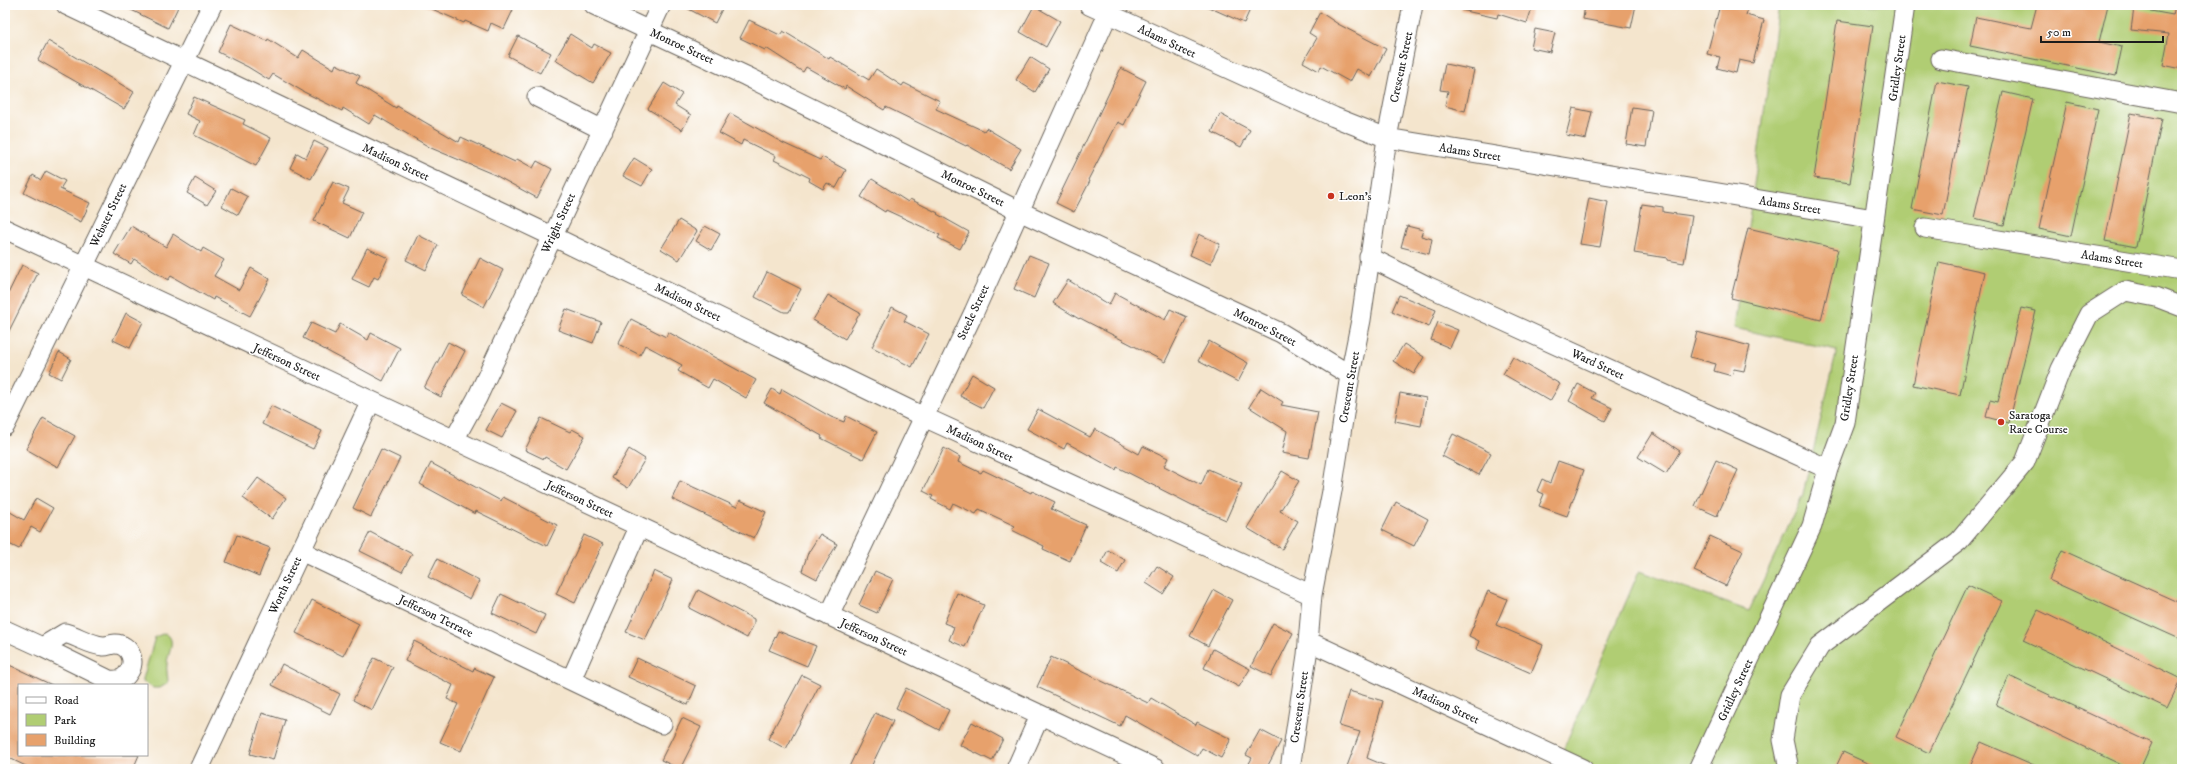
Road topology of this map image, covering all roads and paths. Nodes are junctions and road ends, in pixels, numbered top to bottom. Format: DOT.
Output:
graph roads {
  1 [pos="66,5"];
  2 [pos="212,5"];
  3 [pos="594,5"];
  4 [pos="661,5"];
  5 [pos="1090,5"];
  6 [pos="1413,5"];
  7 [pos="1905,5"];
  8 [pos="1110,10"];
  9 [pos="649,31"];
  10 [pos="1941,59"];
  11 [pos="184,61"];
  12 [pos="537,97"];
  13 [pos="2182,103"];
  14 [pos="603,130"];
  15 [pos="1387,138"];
  16 [pos="1019,211"];
  17 [pos="1874,219"];
  18 [pos="1925,228"];
  19 [pos="5,229"];
  20 [pos="552,236"];
  21 [pos="1369,257"];
  22 [pos="83,266"];
  23 [pos="2182,270"];
  24 [pos="2182,307"];
  25 [pos="1350,375"];
  26 [pos="372,401"];
  27 [pos="924,416"];
  28 [pos="5,426"];
  29 [pos="454,440"];
  30 [pos="1828,469"];
  31 [pos="640,527"];
  32 [pos="301,551"];
  33 [pos="1312,595"];
  34 [pos="829,616"];
  35 [pos="5,630"];
  36 [pos="1308,641"];
  37 [pos="42,647"];
  38 [pos="571,680"];
  39 [pos="1040,715"];
  40 [pos="662,724"];
  41 [pos="199,769"];
  42 [pos="1016,769"];
  43 [pos="1156,769"];
  44 [pos="1290,769"];
  45 [pos="1583,769"];
  46 [pos="1698,769"];
  47 [pos="1789,769"];
  1 -- 11 [label="street, Madison Street"];
  2 -- 11 [label="street, Webster Street"];
  3 -- 9 [label="street, Monroe Street"];
  4 -- 9 [label="street, Wright Street"];
  5 -- 8 [label="street, Adams Street"];
  6 -- 15 [label="street, Crescent Street"];
  7 -- 17 [label="street, Gridley Street"];
  8 -- 15 [label="street, Adams Street"];
  8 -- 16 [label="street, Steele Street"];
  9 -- 14 [label="street, Wright Street"];
  9 -- 16 [label="street, Monroe Street"];
  10 -- 13 [label="street"];
  11 -- 20 [label="street, Madison Street"];
  11 -- 22 [label="street, Webster Street"];
  12 -- 14 [label="street"];
  14 -- 20 [label="street, Wright Street"];
  15 -- 17 [label="street, Adams Street"];
  15 -- 21 [label="street, Crescent Street"];
  16 -- 25 [label="street, Monroe Street"];
  16 -- 27 [label="street, Steele Street"];
  17 -- 30 [label="street, Gridley Street"];
  18 -- 23 [label="street, Adams Street"];
  19 -- 22 [label="street, Jefferson Street"];
  20 -- 27 [label="street, Madison Street"];
  20 -- 29 [label="street, Wright Street"];
  21 -- 25 [label="street, Crescent Street"];
  21 -- 30 [label="street, Ward Street"];
  22 -- 26 [label="street, Jefferson Street"];
  22 -- 28 [label="street, Webster Street"];
  24 -- 47 [label="street"];
  25 -- 33 [label="street, Crescent Street"];
  26 -- 29 [label="street, Jefferson Street"];
  26 -- 32 [label="street, Worth Street"];
  27 -- 33 [label="street, Madison Street"];
  27 -- 34 [label="street, Steele Street"];
  29 -- 31 [label="street, Jefferson Street"];
  30 -- 46 [label="street, Gridley Street"];
  31 -- 34 [label="street, Jefferson Street"];
  31 -- 38 [label="street"];
  32 -- 38 [label="street, Jefferson Terrace"];
  32 -- 41 [label="street, Worth Street"];
  33 -- 36 [label="street, Crescent Street"];
  34 -- 39 [label="street, Jefferson Street"];
  35 -- 37 [label="street"];
  36 -- 44 [label="street, Crescent Street"];
  36 -- 45 [label="street, Madison Street"];
  38 -- 40 [label="street, Jefferson Terrace"];
  39 -- 42 [label="street"];
  39 -- 43 [label="street, Jefferson Street"];
}
